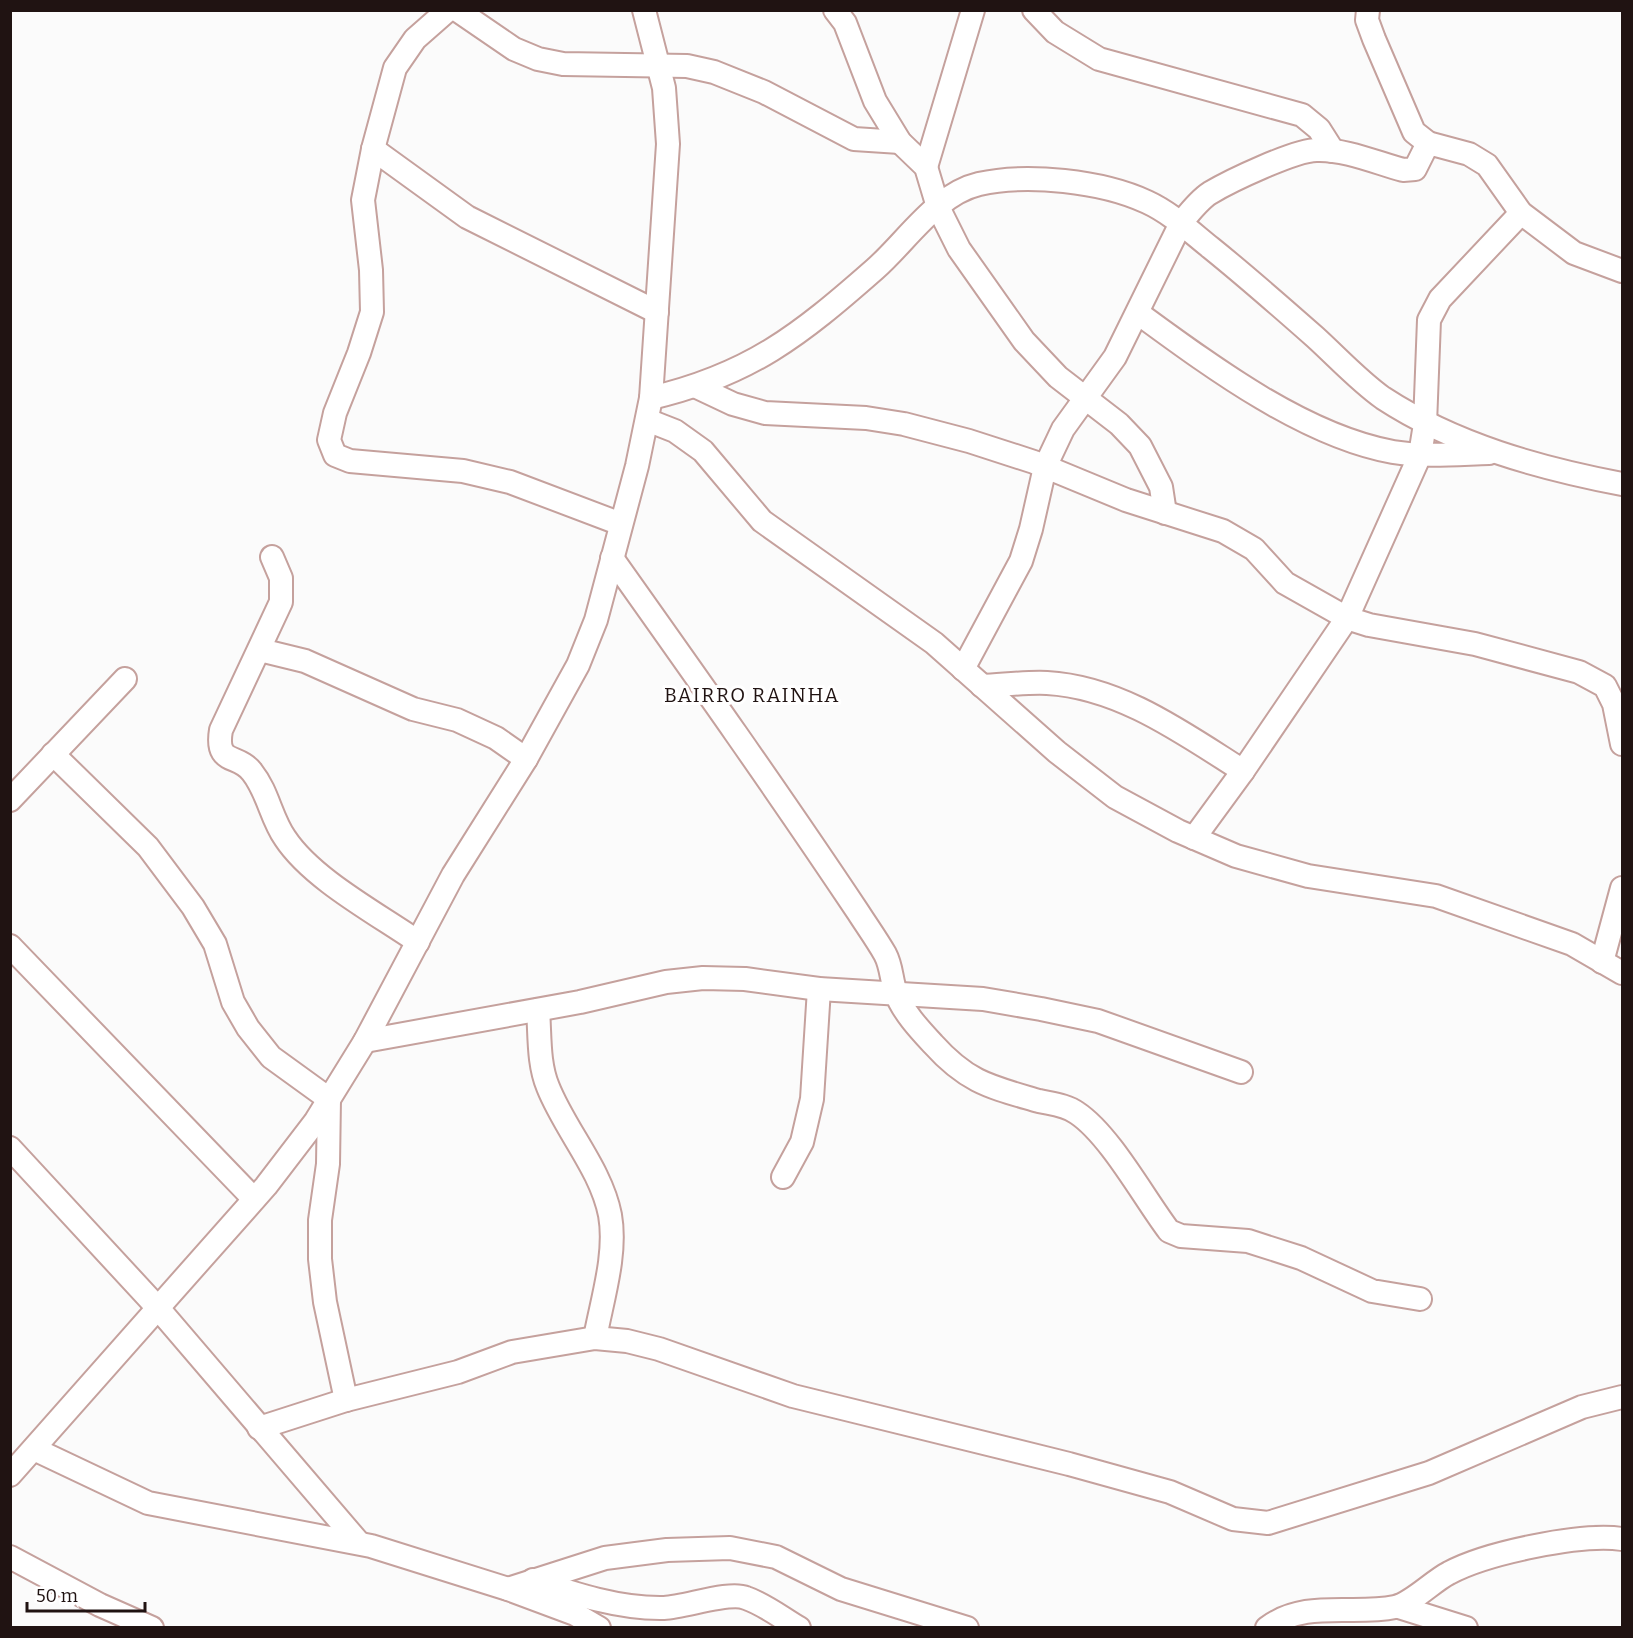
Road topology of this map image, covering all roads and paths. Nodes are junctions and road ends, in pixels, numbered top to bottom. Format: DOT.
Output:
graph roads {
  1 [pos="448,10"];
  2 [pos="458,10"];
  3 [pos="644,10"];
  4 [pos="835,10"];
  5 [pos="973,10"];
  6 [pos="1034,10"];
  7 [pos="1368,10"];
  8 [pos="658,64"];
  9 [pos="900,142"];
  10 [pos="1428,143"];
  11 [pos="373,149"];
  12 [pos="1333,151"];
  13 [pos="926,167"];
  14 [pos="938,207"];
  15 [pos="1521,213"];
  16 [pos="1181,224"];
  17 [pos="1623,271"];
  18 [pos="657,312"];
  19 [pos="1138,313"];
  20 [pos="697,387"];
  21 [pos="651,398"];
  22 [pos="1085,398"];
  23 [pos="647,420"];
  24 [pos="1425,424"];
  25 [pos="1497,453"];
  26 [pos="1420,455"];
  27 [pos="1045,466"];
  28 [pos="1623,484"];
  29 [pos="1165,513"];
  30 [pos="621,524"];
  31 [pos="272,557"];
  32 [pos="612,558"];
  33 [pos="1347,618"];
  34 [pos="260,650"];
  35 [pos="963,669"];
  36 [pos="125,679"];
  37 [pos="982,686"];
  38 [pos="1623,744"];
  39 [pos="53,754"];
  40 [pos="526,759"];
  41 [pos="1243,771"];
  42 [pos="10,800"];
  43 [pos="1194,838"];
  44 [pos="1623,888"];
  45 [pos="418,942"];
  46 [pos="10,946"];
  47 [pos="1602,962"];
  48 [pos="1623,973"];
  49 [pos="819,989"];
  50 [pos="896,993"];
  51 [pos="538,1010"];
  52 [pos="365,1041"];
  53 [pos="1241,1072"];
  54 [pos="329,1099"];
  55 [pos="10,1148"];
  56 [pos="783,1177"];
  57 [pos="254,1199"];
  58 [pos="1420,1299"];
  59 [pos="157,1307"];
  60 [pos="595,1338"];
  61 [pos="1623,1397"];
  62 [pos="346,1400"];
  63 [pos="259,1428"];
  64 [pos="34,1449"];
  65 [pos="10,1475"];
  66 [pos="1623,1539"];
  67 [pos="359,1544"];
  68 [pos="10,1557"];
  69 [pos="533,1580"];
  70 [pos="508,1589"];
  71 [pos="1399,1607"];
  72 [pos="152,1628"];
  73 [pos="598,1628"];
  74 [pos="799,1628"];
  75 [pos="967,1628"];
  76 [pos="1267,1628"];
  77 [pos="1466,1628"];
  1 -- 11 [label="street"];
  2 -- 8 [label="street"];
  3 -- 8 [label="street"];
  4 -- 9 [label="street"];
  5 -- 13 [label="street"];
  6 -- 12 [label="street"];
  7 -- 10 [label="street"];
  8 -- 9 [label="street"];
  8 -- 18 [label="street"];
  9 -- 13 [label="street"];
  10 -- 12 [label="street"];
  10 -- 15 [label="street"];
  11 -- 18 [label="street"];
  11 -- 30 [label="street"];
  12 -- 16 [label="street"];
  13 -- 14 [label="street"];
  14 -- 16 [label="street"];
  14 -- 20 [label="street"];
  14 -- 22 [label="street"];
  15 -- 17 [label="street"];
  15 -- 24 [label="street"];
  16 -- 19 [label="street"];
  16 -- 24 [label="street"];
  18 -- 21 [label="street"];
  19 -- 22 [label="street"];
  19 -- 26 [label="street"];
  20 -- 21 [label="street"];
  20 -- 27 [label="street"];
  21 -- 23 [label="street"];
  22 -- 27 [label="street"];
  22 -- 29 [label="street"];
  23 -- 30 [label="street"];
  23 -- 35 [label="street"];
  24 -- 25 [label="street"];
  24 -- 26 [label="street"];
  25 -- 26 [label="street"];
  25 -- 28 [label="street"];
  26 -- 33 [label="street"];
  27 -- 29 [label="street"];
  27 -- 35 [label="street"];
  29 -- 33 [label="street"];
  30 -- 32 [label="street"];
  31 -- 34 [label="street"];
  32 -- 40 [label="street"];
  32 -- 50 [label="street"];
  33 -- 38 [label="street"];
  33 -- 41 [label="street"];
  34 -- 40 [label="street"];
  34 -- 45 [label="street"];
  35 -- 37 [label="street"];
  36 -- 39 [label="street"];
  37 -- 41 [label="street"];
  37 -- 43 [label="street"];
  39 -- 42 [label="street"];
  39 -- 54 [label="street"];
  40 -- 45 [label="street"];
  41 -- 43 [label="street"];
  43 -- 47 [label="street"];
  44 -- 47 [label="street"];
  45 -- 52 [label="street"];
  46 -- 57 [label="street"];
  47 -- 48 [label="street"];
  49 -- 50 [label="street"];
  49 -- 51 [label="street"];
  49 -- 56 [label="street"];
  50 -- 53 [label="street"];
  50 -- 58 [label="street"];
  51 -- 52 [label="street"];
  51 -- 60 [label="street"];
  52 -- 54 [label="street"];
  54 -- 57 [label="street"];
  54 -- 62 [label="street"];
  55 -- 59 [label="street"];
  57 -- 59 [label="street"];
  59 -- 63 [label="street"];
  59 -- 64 [label="street"];
  60 -- 61 [label="street"];
  60 -- 62 [label="street"];
  62 -- 63 [label="street"];
  63 -- 67 [label="street"];
  64 -- 65 [label="street"];
  64 -- 67 [label="street"];
  66 -- 71 [label="street"];
  67 -- 70 [label="street"];
  68 -- 72 [label="street"];
  69 -- 70 [label="street"];
  69 -- 74 [label="street"];
  69 -- 75 [label="street"];
  70 -- 73 [label="street"];
  71 -- 76 [label="street"];
  71 -- 77 [label="street"];
}
